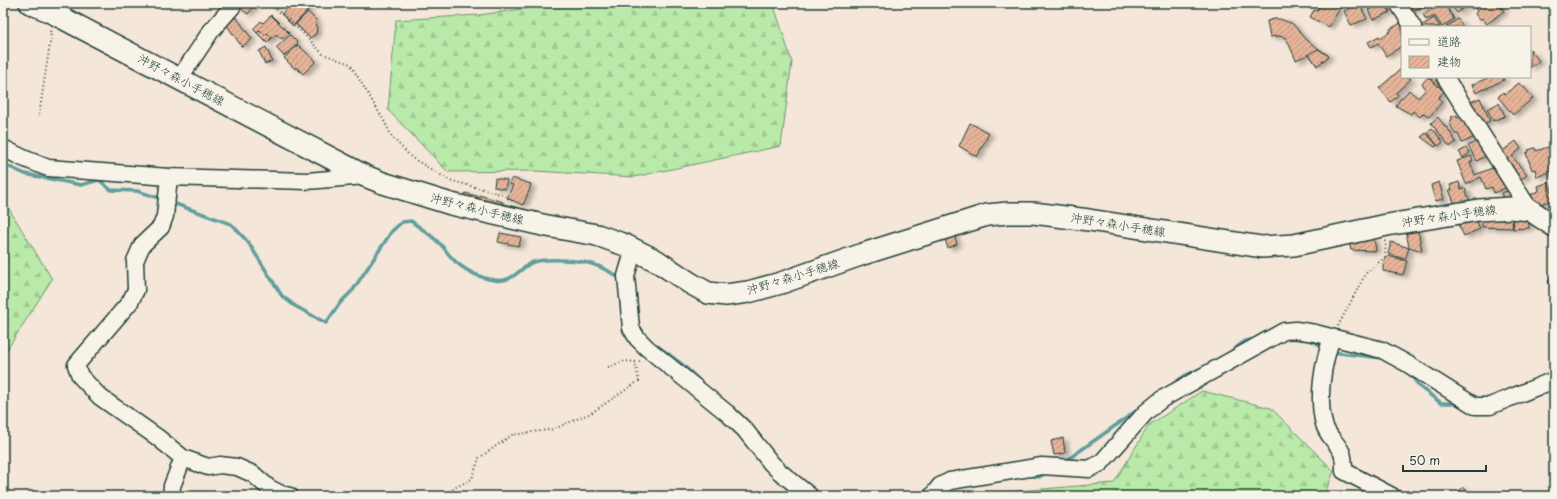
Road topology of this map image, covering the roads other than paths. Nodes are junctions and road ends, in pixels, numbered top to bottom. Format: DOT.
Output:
graph roads {
  1 [pos="30,3"];
  2 [pos="233,3"];
  3 [pos="1398,3"];
  4 [pos="1412,26"];
  5 [pos="1446,78"];
  6 [pos="179,79"];
  7 [pos="3,148"];
  8 [pos="365,176"];
  9 [pos="169,177"];
  10 [pos="1530,210"];
  11 [pos="1554,226"];
  12 [pos="634,249"];
  13 [pos="1332,338"];
  14 [pos="1554,380"];
  15 [pos="183,458"];
  16 [pos="170,496"];
  17 [pos="290,496"];
  18 [pos="810,496"];
  19 [pos="932,496"];
  20 [pos="1392,496"];
  1 -- 6 [label="main road, 沖野々森小手穂線"];
  2 -- 6 [label="street"];
  3 -- 4 [label="street"];
  5 -- 10 [label="street"];
  6 -- 8 [label="main road, 沖野々森小手穂線"];
  7 -- 9 [label="street"];
  8 -- 9 [label="street"];
  8 -- 12 [label="main road, 沖野々森小手穂線"];
  9 -- 15 [label="street"];
  10 -- 11 [label="main road, 沖野々森小手穂線"];
  10 -- 12 [label="main road, 沖野々森小手穂線"];
  12 -- 18 [label="street"];
  13 -- 14 [label="street"];
  13 -- 19 [label="street"];
  13 -- 20 [label="street"];
  15 -- 16 [label="street"];
  15 -- 17 [label="street"];
}
